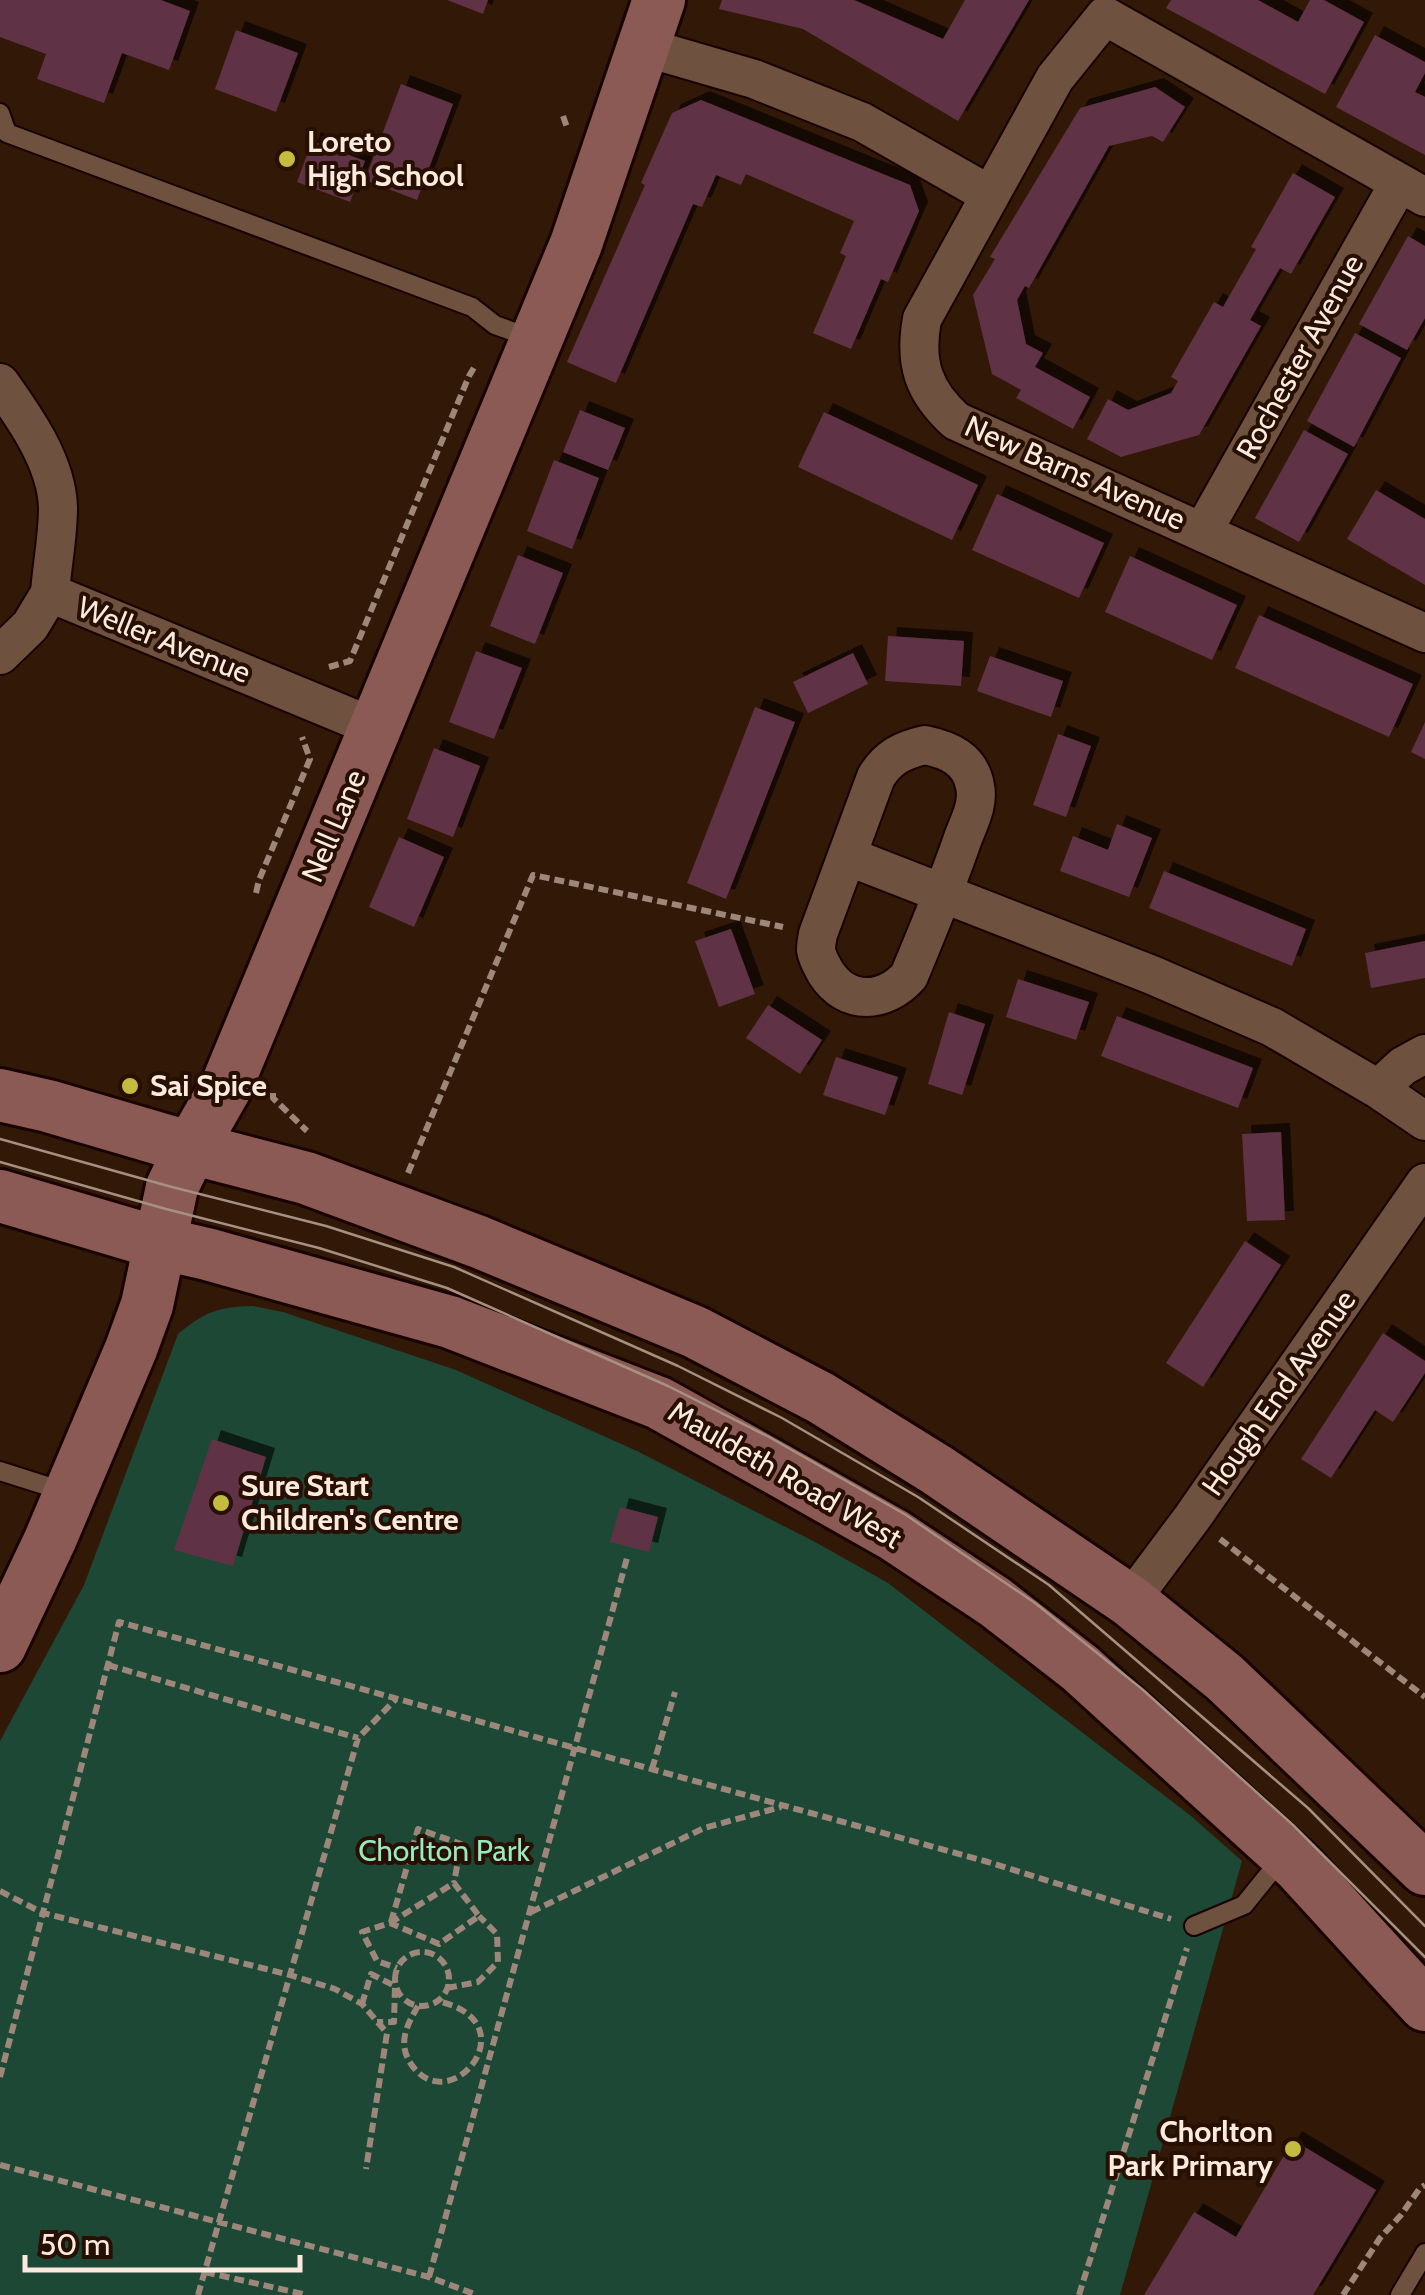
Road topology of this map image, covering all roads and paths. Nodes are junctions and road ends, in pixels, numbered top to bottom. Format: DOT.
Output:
graph roads {
  1 [pos="652,23"];
  2 [pos="0,113"];
  3 [pos="1412,190"];
  4 [pos="990,195"];
  5 [pos="536,340"];
  6 [pos="477,363"];
  7 [pos="0,383"];
  8 [pos="1202,531"];
  9 [pos="50,593"];
  10 [pos="1425,633"];
  11 [pos="0,655"];
  12 [pos="320,669"];
  13 [pos="298,724"];
  14 [pos="376,728"];
  15 [pos="847,856"];
  16 [pos="945,892"];
  17 [pos="254,909"];
  18 [pos="818,934"];
  19 [pos="1425,1054"];
  20 [pos="275,1082"];
  21 [pos="1378,1089"];
  22 [pos="0,1094"];
  23 [pos="1425,1121"];
  24 [pos="316,1140"];
  25 [pos="191,1148"];
  26 [pos="404,1181"];
  27 [pos="1425,1183"];
  28 [pos="0,1196"];
  29 [pos="159,1243"];
  30 [pos="0,1471"];
  31 [pos="68,1492"];
  32 [pos="1215,1535"];
  33 [pos="626,1558"];
  34 [pos="1130,1601"];
  35 [pos="0,1646"];
  36 [pos="108,1665"];
  37 [pos="674,1692"];
  38 [pos="1425,1697"];
  39 [pos="397,1698"];
  40 [pos="358,1738"];
  41 [pos="575,1748"];
  42 [pos="652,1769"];
  43 [pos="786,1806"];
  44 [pos="1285,1853"];
  45 [pos="1425,1869"];
  46 [pos="454,1883"];
  47 [pos="0,1891"];
  48 [pos="43,1913"];
  49 [pos="530,1913"];
  50 [pos="479,1916"];
  51 [pos="390,1923"];
  52 [pos="1194,1926"];
  53 [pos="398,1968"];
  54 [pos="290,1976"];
  55 [pos="396,1986"];
  56 [pos="447,1988"];
  57 [pos="437,2001"];
  58 [pos="362,2004"];
  59 [pos="1425,2005"];
  60 [pos="418,2006"];
  61 [pos="377,2022"];
  62 [pos="394,2022"];
  63 [pos="404,2033"];
  64 [pos="0,2077"];
  65 [pos="0,2165"];
  66 [pos="366,2168"];
  67 [pos="1425,2184"];
  68 [pos="220,2222"];
  69 [pos="1425,2252"];
  70 [pos="205,2272"];
  71 [pos="429,2277"];
  72 [pos="461,2292"];
  73 [pos="198,2295"];
  74 [pos="307,2295"];
  75 [pos="477,2295"];
  76 [pos="1079,2295"];
  77 [pos="1343,2295"];
  78 [pos="1400,2295"];
  1 -- 4 [label="street"];
  1 -- 5 [label="street, Nell Lane"];
  2 -- 5 [label="lane"];
  3 -- 4 [label="street, New Barns Avenue"];
  3 -- 8 [label="street, Rochester Avenue"];
  4 -- 8 [label="street, New Barns Avenue"];
  5 -- 14 [label="street, Nell Lane"];
  6 -- 12 [label="path"];
  7 -- 9 [label="street, Weller Avenue"];
  8 -- 10 [label="street, New Barns Avenue"];
  9 -- 11 [label="street"];
  9 -- 14 [label="street, Weller Avenue"];
  13 -- 17 [label="path"];
  14 -- 25 [label="street, Nell Lane"];
  15 -- 16 [label="street"];
  15 -- 16 [label="street"];
  15 -- 18 [label="street"];
  16 -- 18 [label="street"];
  16 -- 21 [label="street"];
  18 -- 26 [label="path"];
  19 -- 21 [label="street"];
  20 -- 24 [label="path"];
  21 -- 23 [label="street"];
  22 -- 25 [label="street"];
  25 -- 29 [label="street, Nell Lane"];
  25 -- 34 [label="street"];
  27 -- 34 [label="street, Hough End Avenue"];
  28 -- 29 [label="street, Mauldeth Road West"];
  29 -- 31 [label="street, Nell Lane"];
  29 -- 44 [label="street, Mauldeth Road West"];
  30 -- 31 [label="lane"];
  31 -- 35 [label="street, Nell Lane"];
  32 -- 38 [label="path"];
  33 -- 41 [label="path"];
  34 -- 45 [label="street"];
  36 -- 39 [label="path"];
  36 -- 40 [label="path"];
  36 -- 48 [label="path"];
  37 -- 42 [label="path"];
  39 -- 40 [label="path"];
  39 -- 41 [label="path"];
  40 -- 54 [label="path"];
  41 -- 42 [label="path"];
  41 -- 49 [label="path"];
  42 -- 43 [label="path"];
  43 -- 49 [label="path"];
  43 -- 52 [label="path"];
  44 -- 52 [label="lane"];
  44 -- 59 [label="street, Mauldeth Road West"];
  46 -- 50 [label="path"];
  46 -- 51 [label="path"];
  46 -- 51 [label="path"];
  47 -- 48 [label="path"];
  48 -- 54 [label="path"];
  48 -- 64 [label="path"];
  49 -- 71 [label="path"];
  50 -- 51 [label="path"];
  50 -- 56 [label="path"];
  51 -- 53 [label="path"];
  52 -- 76 [label="path"];
  53 -- 55 [label="path"];
  53 -- 56 [label="path"];
  54 -- 58 [label="path"];
  54 -- 68 [label="path"];
  55 -- 58 [label="path"];
  55 -- 60 [label="path"];
  55 -- 62 [label="path"];
  56 -- 57 [label="path"];
  57 -- 60 [label="path"];
  57 -- 63 [label="path"];
  58 -- 61 [label="path"];
  60 -- 63 [label="path"];
  61 -- 62 [label="path"];
  61 -- 66 [label="path"];
  62 -- 63 [label="path"];
  65 -- 68 [label="path"];
  67 -- 77 [label="path"];
  68 -- 70 [label="path"];
  68 -- 71 [label="path"];
  69 -- 78 [label="lane"];
  70 -- 73 [label="path"];
  70 -- 74 [label="path"];
  71 -- 72 [label="path"];
  72 -- 75 [label="path"];
}
